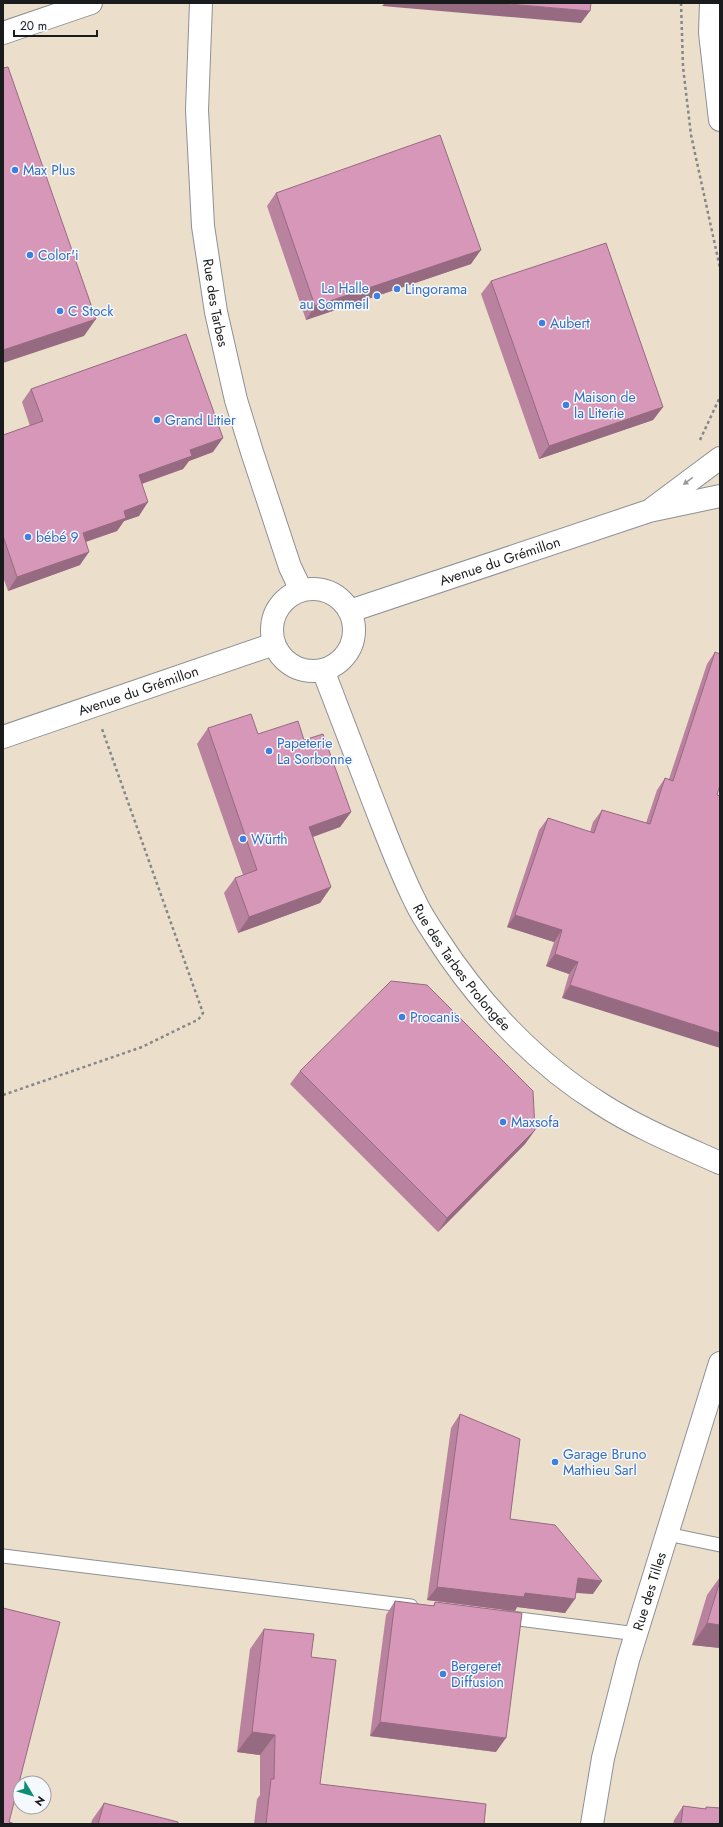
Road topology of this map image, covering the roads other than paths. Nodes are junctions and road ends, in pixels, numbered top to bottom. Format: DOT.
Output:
graph roads {
  1 [pos="91,3"];
  2 [pos="201,3"];
  3 [pos="711,3"];
  4 [pos="3,33"];
  5 [pos="720,120"];
  6 [pos="720,458"];
  7 [pos="720,496"];
  8 [pos="649,511"];
  9 [pos="302,590"];
  10 [pos="350,611"];
  11 [pos="274,644"];
  12 [pos="323,670"];
  13 [pos="3,737"];
  14 [pos="720,1163"];
  15 [pos="720,1363"];
  16 [pos="715,1399"];
  17 [pos="667,1534"];
  18 [pos="720,1545"];
  19 [pos="3,1556"];
  20 [pos="423,1607"];
  21 [pos="487,1615"];
  22 [pos="637,1634"];
  23 [pos="592,1824"];
  1 -- 4 [label="street"];
  2 -- 9 [label="street, Rue des Tarbes"];
  3 -- 5 [label="street"];
  6 -- 8 [label="street, Avenue du Grémillon, one-way"];
  7 -- 8 [label="street, Avenue du Grémillon"];
  8 -- 10 [label="street, Avenue du Grémillon"];
  9 -- 10 [label="street"];
  9 -- 11 [label="street"];
  10 -- 12 [label="street"];
  11 -- 12 [label="street"];
  11 -- 13 [label="street, Avenue du Grémillon"];
  12 -- 14 [label="street, Rue des Tarbes Prolongée"];
  15 -- 16 [label="street, Rue des Tilles"];
  16 -- 17 [label="street, Rue des Tilles"];
  17 -- 18 [label="lane"];
  17 -- 22 [label="street, Rue des Tilles"];
  19 -- 20 [label="lane"];
  21 -- 22 [label="lane"];
  22 -- 23 [label="street, Rue des Tilles"];
}
